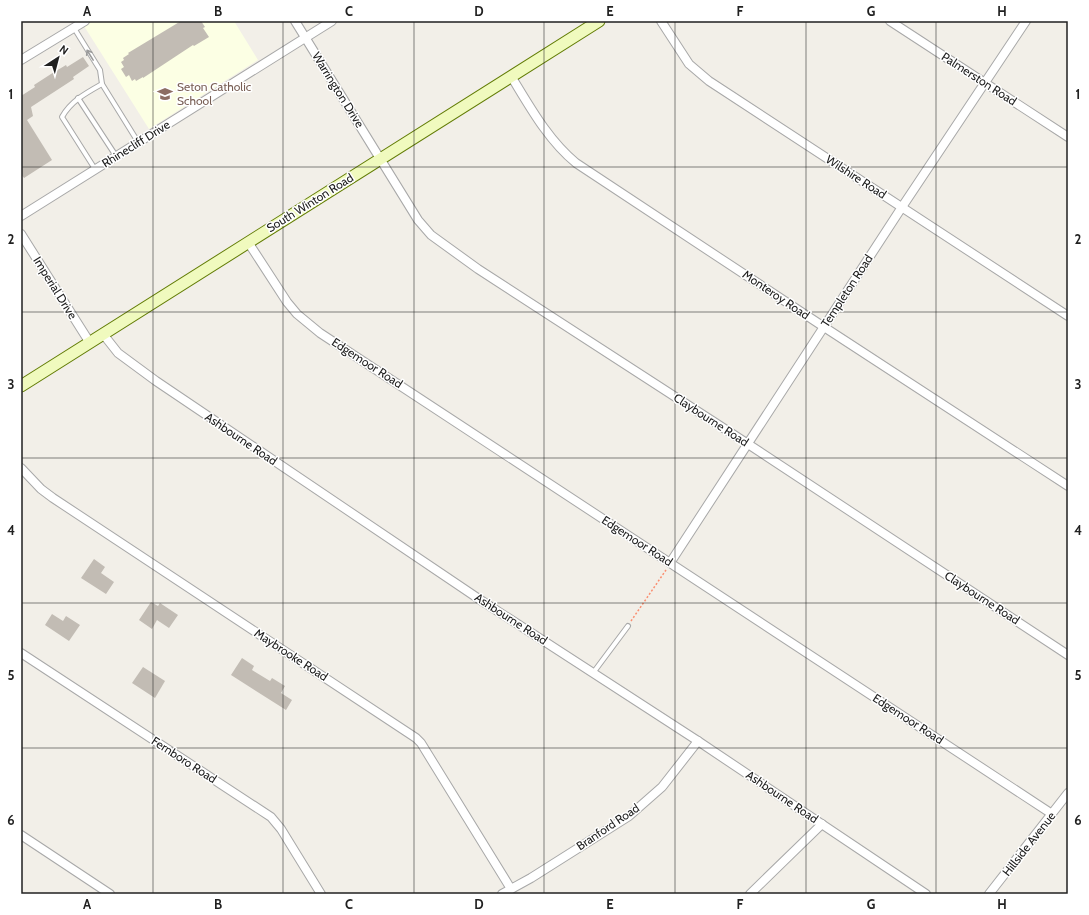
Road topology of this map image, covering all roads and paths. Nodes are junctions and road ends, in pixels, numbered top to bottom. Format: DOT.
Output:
graph roads {
  1 [pos="85,21"];
  2 [pos="295,21"];
  3 [pos="332,21"];
  4 [pos="599,21"];
  5 [pos="661,21"];
  6 [pos="890,21"];
  7 [pos="1026,21"];
  8 [pos="74,28"];
  9 [pos="305,38"];
  10 [pos="21,60"];
  11 [pos="511,76"];
  12 [pos="985,82"];
  13 [pos="102,84"];
  14 [pos="78,98"];
  15 [pos="1068,137"];
  16 [pos="138,143"];
  17 [pos="116,156"];
  18 [pos="380,158"];
  19 [pos="95,170"];
  20 [pos="902,208"];
  21 [pos="21,216"];
  22 [pos="21,234"];
  23 [pos="248,242"];
  24 [pos="1068,316"];
  25 [pos="824,327"];
  26 [pos="103,334"];
  27 [pos="90,342"];
  28 [pos="21,386"];
  29 [pos="748,444"];
  30 [pos="21,468"];
  31 [pos="1068,486"];
  32 [pos="670,563"];
  33 [pos="628,626"];
  34 [pos="21,653"];
  35 [pos="1068,655"];
  36 [pos="593,673"];
  37 [pos="698,741"];
  38 [pos="1068,793"];
  39 [pos="1052,814"];
  40 [pos="822,824"];
  41 [pos="21,835"];
  42 [pos="511,889"];
  43 [pos="110,894"];
  44 [pos="321,894"];
  45 [pos="502,894"];
  46 [pos="750,894"];
  47 [pos="926,894"];
  48 [pos="989,894"];
  1 -- 8 [label="street"];
  2 -- 9 [label="street, Warrington Drive"];
  3 -- 9 [label="street, Rhinecliff Drive"];
  4 -- 11 [label="main road, South Winton Road"];
  5 -- 20 [label="street, Wilshire Road"];
  6 -- 12 [label="street, Palmerston Road"];
  7 -- 12 [label="street, Templeton Road"];
  8 -- 10 [label="street"];
  13 -- 8 [label="lane, one-way"];
  9 -- 16 [label="street, Rhinecliff Drive"];
  9 -- 18 [label="street, Warrington Drive"];
  11 -- 18 [label="main road, South Winton Road"];
  11 -- 25 [label="street, Monteroy Road"];
  12 -- 15 [label="street, Palmerston Road"];
  12 -- 20 [label="street, Templeton Road"];
  13 -- 14 [label="lane"];
  13 -- 16 [label="lane"];
  14 -- 17 [label="lane"];
  14 -- 19 [label="lane"];
  16 -- 17 [label="street, Rhinecliff Drive"];
  17 -- 19 [label="street, Rhinecliff Drive"];
  18 -- 23 [label="main road, South Winton Road"];
  18 -- 29 [label="street, Claybourne Road"];
  19 -- 21 [label="street, Rhinecliff Drive"];
  20 -- 24 [label="street, Wilshire Road"];
  20 -- 25 [label="street, Templeton Road"];
  22 -- 27 [label="street, Imperial Drive"];
  23 -- 26 [label="main road, South Winton Road"];
  23 -- 32 [label="street, Edgemoor Road"];
  25 -- 29 [label="street, Templeton Road"];
  25 -- 31 [label="street, Monteroy Road"];
  26 -- 27 [label="main road, South Winton Road"];
  26 -- 36 [label="street, Ashbourne Road"];
  27 -- 28 [label="main road, South Winton Road"];
  29 -- 32 [label="street, Templeton Road"];
  29 -- 35 [label="street, Claybourne Road"];
  30 -- 42 [label="street, Maybrooke Road"];
  32 -- 33 [label="path"];
  32 -- 39 [label="street, Edgemoor Road"];
  33 -- 36 [label="lane"];
  34 -- 44 [label="street, Fernboro Road"];
  36 -- 37 [label="street, Ashbourne Road"];
  37 -- 40 [label="street, Ashbourne Road"];
  37 -- 42 [label="street, Branford Road"];
  38 -- 39 [label="street, Hillside Avenue"];
  39 -- 48 [label="street, Hillside Avenue"];
  40 -- 46 [label="street"];
  40 -- 47 [label="street, Ashbourne Road"];
  41 -- 43 [label="street"];
  42 -- 45 [label="street, Branford Road"];
}
